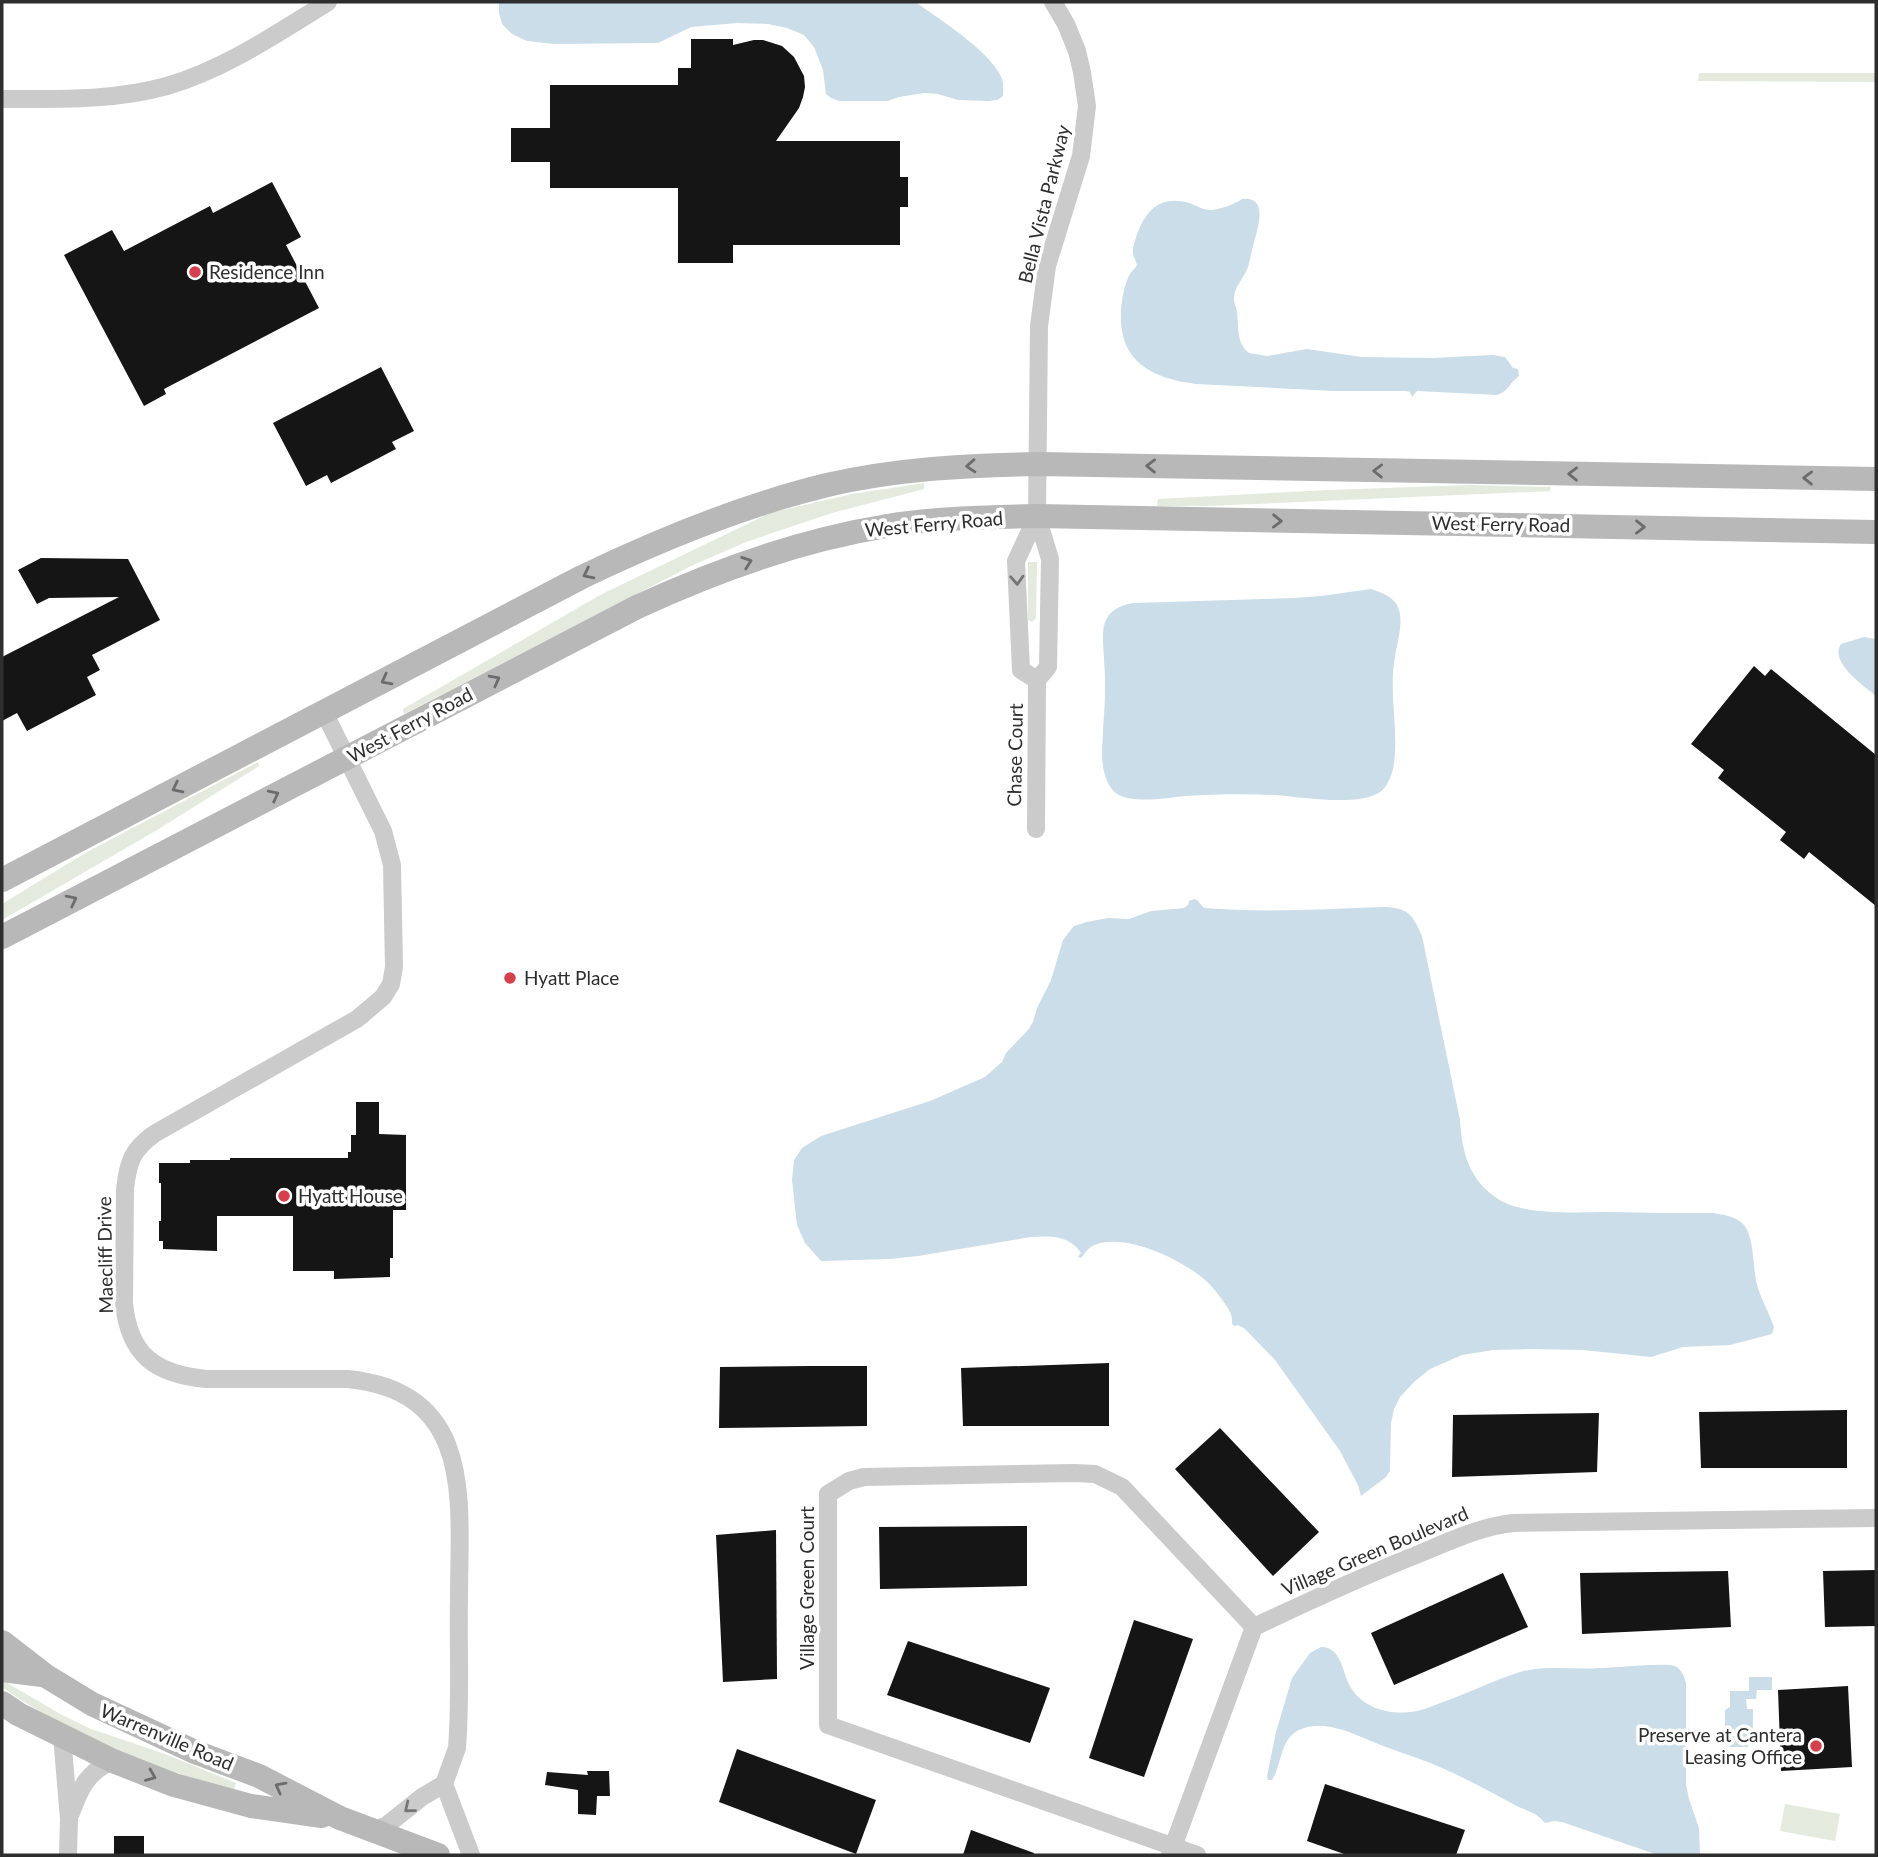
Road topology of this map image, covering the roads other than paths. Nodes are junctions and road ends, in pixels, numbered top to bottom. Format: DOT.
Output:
graph roads {
  1 [pos="328,2"];
  2 [pos="1053,2"];
  3 [pos="2,99"];
  4 [pos="1039,464"];
  5 [pos="1876,480"];
  6 [pos="1037,516"];
  7 [pos="1876,532"];
  8 [pos="1037,680"];
  9 [pos="324,712"];
  10 [pos="348,757"];
  11 [pos="1036,829"];
  12 [pos="2,880"];
  13 [pos="2,937"];
  14 [pos="1876,1518"];
  15 [pos="1254,1627"];
  16 [pos="2,1642"];
  17 [pos="2,1670"];
  18 [pos="46,1676"];
  19 [pos="2,1703"];
  20 [pos="62,1736"];
  21 [pos="113,1761"];
  22 [pos="444,1784"];
  23 [pos="340,1818"];
  24 [pos="69,1819"];
  25 [pos="374,1831"];
  26 [pos="1171,1851"];
  27 [pos="427,1853"];
  28 [pos="68,1855"];
  29 [pos="471,1855"];
  30 [pos="1197,1855"];
  1 -- 3 [label="street"];
  2 -- 4 [label="street, Bella Vista Parkway"];
  5 -- 4 [label="main road, one-way"];
  4 -- 6 [label="street, Chase Court"];
  4 -- 9 [label="main road, one-way"];
  6 -- 7 [label="main road, West Ferry Road, one-way"];
  6 -- 8 [label="street, Chase Court"];
  6 -- 8 [label="street, Chase Court, one-way"];
  10 -- 6 [label="main road, West Ferry Road, one-way"];
  8 -- 11 [label="street, Chase Court"];
  9 -- 10 [label="street, Maecliff Drive"];
  9 -- 12 [label="main road, one-way"];
  13 -- 10 [label="main road, West Ferry Road, one-way"];
  10 -- 22 [label="street, Maecliff Drive"];
  14 -- 15 [label="street, Village Green Boulevard"];
  15 -- 26 [label="street"];
  15 -- 26 [label="street, Village Green Court"];
  16 -- 18 [label="main road, Warrenville Road"];
  17 -- 18 [label="main road"];
  23 -- 18 [label="main road, Warrenville Road, one-way"];
  19 -- 20 [label="main road, Warrenville Road"];
  20 -- 21 [label="main road, Warrenville Road"];
  20 -- 24 [label="street"];
  21 -- 23 [label="main road, Warrenville Road, one-way"];
  21 -- 24 [label="street"];
  22 -- 25 [label="street, one-way"];
  22 -- 29 [label="street"];
  23 -- 25 [label="main road, Warrenville Road"];
  24 -- 28 [label="street"];
  25 -- 27 [label="main road, Warrenville Road"];
  26 -- 30 [label="street"];
}
